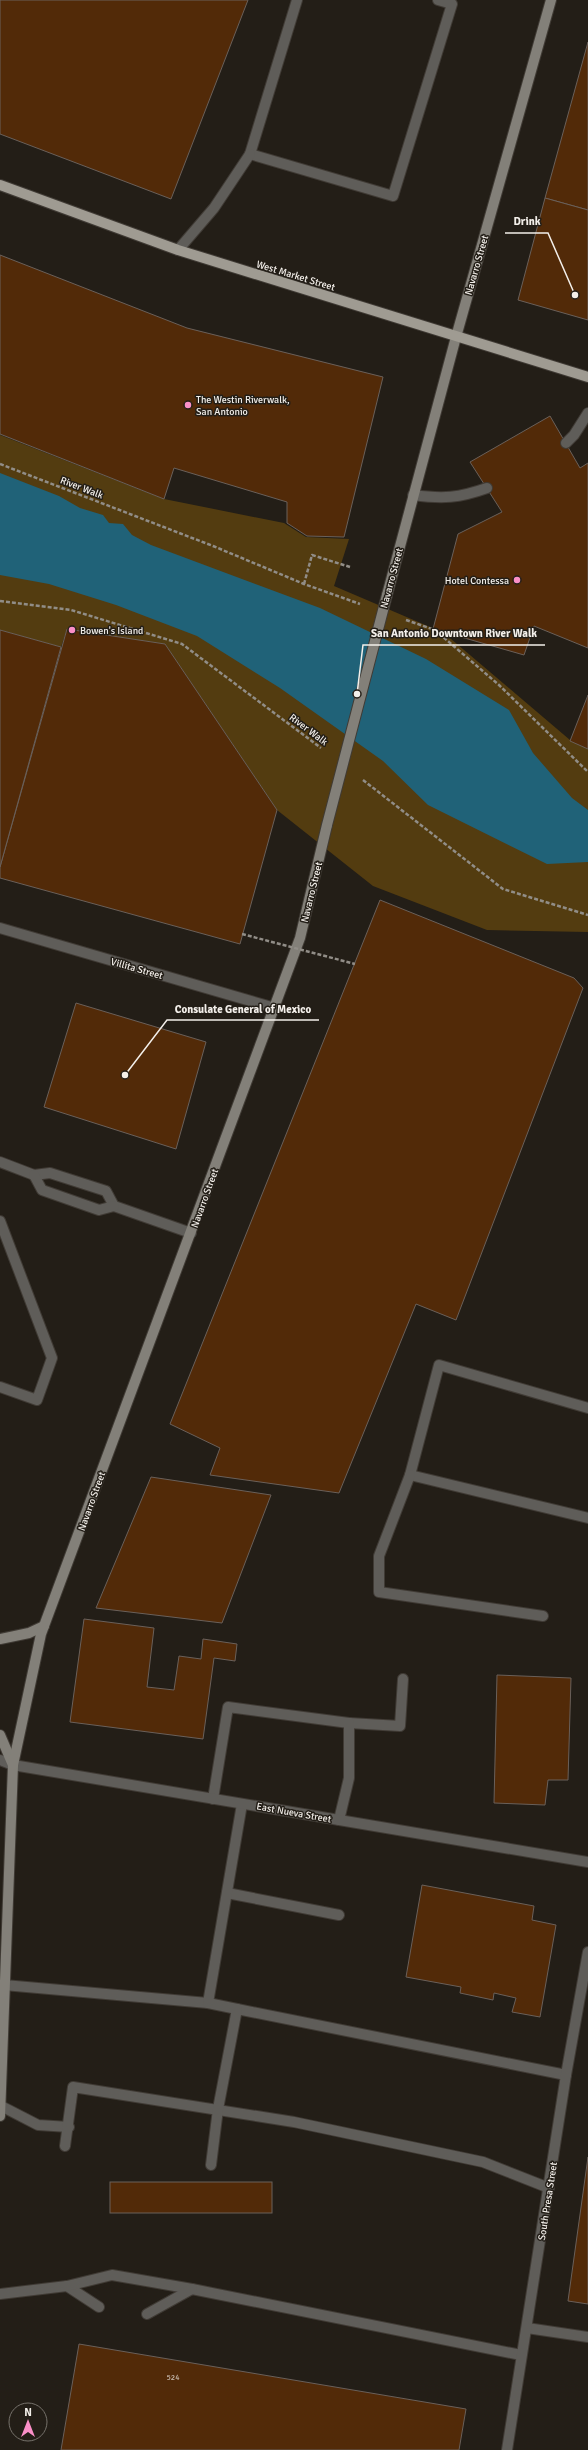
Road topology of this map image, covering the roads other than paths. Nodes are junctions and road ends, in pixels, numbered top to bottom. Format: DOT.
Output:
graph roads {
  1 [pos="296,0"];
  2 [pos="438,0"];
  3 [pos="551,0"];
  4 [pos="250,154"];
  5 [pos="0,185"];
  6 [pos="178,250"];
  7 [pos="456,337"];
  8 [pos="588,377"];
  9 [pos="588,413"];
  10 [pos="566,444"];
  11 [pos="487,488"];
  12 [pos="413,495"];
  13 [pos="0,928"];
  14 [pos="275,1008"];
  15 [pos="0,1162"];
  16 [pos="34,1174"];
  17 [pos="114,1206"];
  18 [pos="0,1221"];
  19 [pos="191,1233"];
  20 [pos="0,1387"];
  21 [pos="588,1408"];
  22 [pos="410,1475"];
  23 [pos="588,1518"];
  24 [pos="543,1616"];
  25 [pos="44,1626"];
  26 [pos="0,1639"];
  27 [pos="403,1680"];
  28 [pos="349,1722"];
  29 [pos="0,1735"];
  30 [pos="0,1760"];
  31 [pos="13,1765"];
  32 [pos="212,1799"];
  33 [pos="242,1804"];
  34 [pos="339,1820"];
  35 [pos="588,1862"];
  36 [pos="227,1894"];
  37 [pos="339,1915"];
  38 [pos="588,1952"];
  39 [pos="4,1985"];
  40 [pos="208,2003"];
  41 [pos="237,2009"];
  42 [pos="566,2075"];
  43 [pos="218,2109"];
  44 [pos="0,2111"];
  45 [pos="69,2128"];
  46 [pos="65,2146"];
  47 [pos="211,2165"];
  48 [pos="549,2188"];
  49 [pos="67,2286"];
  50 [pos="192,2289"];
  51 [pos="0,2294"];
  52 [pos="100,2307"];
  53 [pos="147,2314"];
  54 [pos="527,2328"];
  55 [pos="588,2337"];
  56 [pos="521,2355"];
  57 [pos="507,2450"];
  1 -- 4 [label="street"];
  2 -- 4 [label="street"];
  3 -- 7 [label="main road, Navarro Street"];
  4 -- 6 [label="street"];
  5 -- 6 [label="main road, West Market Street"];
  6 -- 7 [label="main road, West Market Street"];
  7 -- 8 [label="main road, West Market Street"];
  7 -- 12 [label="main road, Navarro Street"];
  9 -- 10 [label="street"];
  11 -- 12 [label="street"];
  12 -- 14 [label="main road, Navarro Street, bridge"];
  13 -- 14 [label="street, Villita Street"];
  14 -- 19 [label="main road, Navarro Street"];
  15 -- 16 [label="street"];
  16 -- 17 [label="street"];
  16 -- 17 [label="street"];
  17 -- 19 [label="street"];
  18 -- 20 [label="street"];
  19 -- 25 [label="main road, Navarro Street"];
  21 -- 22 [label="street"];
  22 -- 23 [label="street"];
  22 -- 24 [label="street"];
  25 -- 26 [label="main road"];
  25 -- 31 [label="main road, Navarro Street"];
  27 -- 28 [label="street"];
  28 -- 32 [label="street"];
  28 -- 34 [label="street"];
  29 -- 31 [label="main road"];
  30 -- 31 [label="street, East Nueva Street"];
  31 -- 32 [label="street, East Nueva Street"];
  31 -- 39 [label="main road, Navarro Street"];
  32 -- 33 [label="street, East Nueva Street"];
  33 -- 34 [label="street, East Nueva Street"];
  33 -- 36 [label="street"];
  34 -- 35 [label="street, East Nueva Street"];
  36 -- 37 [label="street"];
  36 -- 40 [label="street"];
  38 -- 42 [label="street, South Presa Street"];
  39 -- 40 [label="street"];
  39 -- 44 [label="main road, Navarro Street"];
  40 -- 41 [label="street"];
  41 -- 42 [label="street"];
  41 -- 43 [label="street"];
  42 -- 48 [label="street, South Presa Street"];
  43 -- 45 [label="street"];
  43 -- 47 [label="street"];
  43 -- 48 [label="street"];
  44 -- 45 [label="street"];
  45 -- 46 [label="street"];
  48 -- 54 [label="street, South Presa Street"];
  49 -- 50 [label="street"];
  49 -- 51 [label="street"];
  49 -- 52 [label="street"];
  50 -- 53 [label="street"];
  50 -- 56 [label="street"];
  54 -- 55 [label="street"];
  54 -- 56 [label="street, South Presa Street"];
  56 -- 57 [label="street, South Presa Street"];
}
